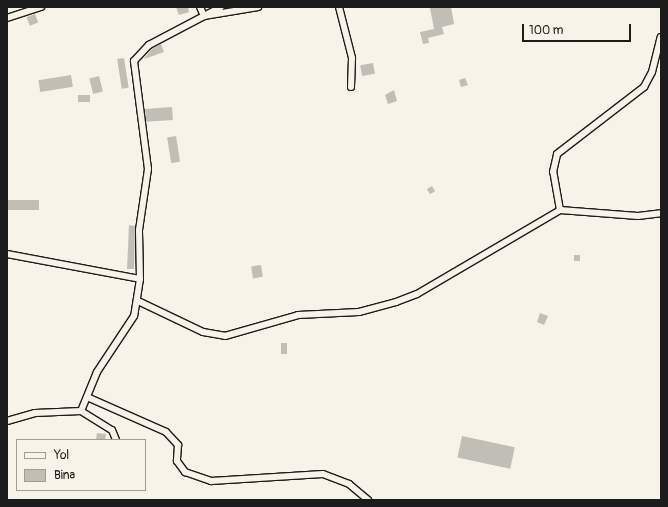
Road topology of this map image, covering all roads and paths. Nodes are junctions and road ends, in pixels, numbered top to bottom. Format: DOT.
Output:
graph roads {
  1 [pos="41,7"];
  2 [pos="200,7"];
  3 [pos="221,7"];
  4 [pos="258,7"];
  5 [pos="339,7"];
  6 [pos="204,16"];
  7 [pos="7,18"];
  8 [pos="661,37"];
  9 [pos="351,87"];
  10 [pos="560,210"];
  11 [pos="661,213"];
  12 [pos="7,254"];
  13 [pos="140,280"];
  14 [pos="138,301"];
  15 [pos="87,397"];
  16 [pos="82,412"];
  17 [pos="7,421"];
  18 [pos="116,439"];
  19 [pos="368,500"];
  1 -- 7 [label="street"];
  2 -- 6 [label="street"];
  3 -- 6 [label="street"];
  4 -- 6 [label="street"];
  5 -- 9 [label="street"];
  6 -- 13 [label="street"];
  8 -- 10 [label="street"];
  10 -- 11 [label="street"];
  10 -- 14 [label="street"];
  12 -- 13 [label="street"];
  13 -- 14 [label="street"];
  14 -- 15 [label="street"];
  15 -- 16 [label="street"];
  15 -- 19 [label="street"];
  16 -- 17 [label="street"];
  16 -- 18 [label="street"];
}
